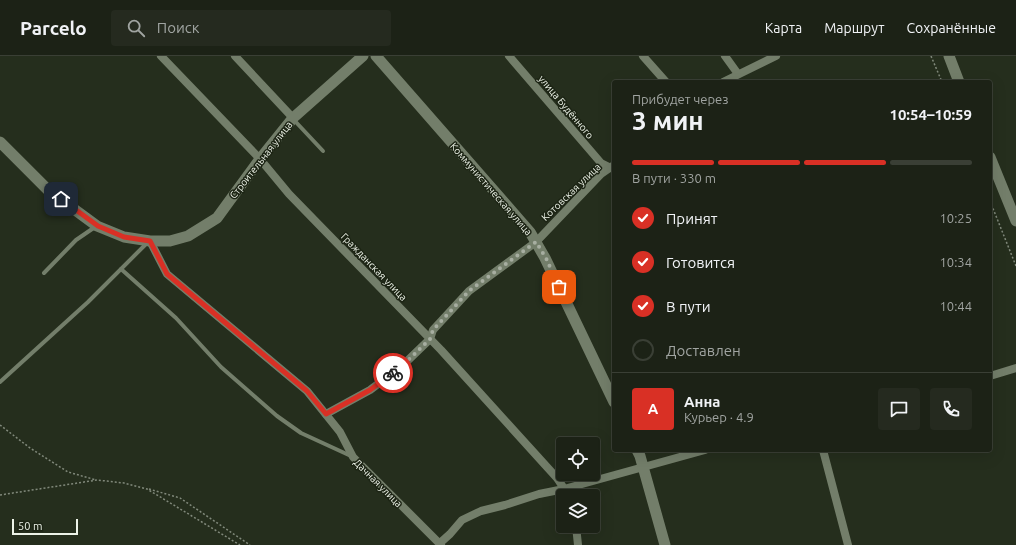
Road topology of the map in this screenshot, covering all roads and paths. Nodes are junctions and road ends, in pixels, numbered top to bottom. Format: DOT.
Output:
graph roads {
  1 [pos="161,56"];
  2 [pos="235,56"];
  3 [pos="363,56"];
  4 [pos="376,56"];
  5 [pos="509,56"];
  6 [pos="643,56"];
  7 [pos="725,56"];
  8 [pos="776,56"];
  9 [pos="931,56"];
  10 [pos="949,56"];
  11 [pos="738,74"];
  12 [pos="664,80"];
  13 [pos="727,80"];
  14 [pos="941,80"];
  15 [pos="958,80"];
  16 [pos="293,118"];
  17 [pos="0,142"];
  18 [pos="323,151"];
  19 [pos="260,159"];
  20 [pos="992,162"];
  21 [pos="612,166"];
  22 [pos="612,167"];
  23 [pos="992,206"];
  24 [pos="1016,221"];
  25 [pos="98,226"];
  26 [pos="150,241"];
  27 [pos="536,242"];
  28 [pos="1016,266"];
  29 [pos="121,269"];
  30 [pos="44,273"];
  31 [pos="430,339"];
  32 [pos="1016,368"];
  33 [pos="992,375"];
  34 [pos="0,382"];
  35 [pos="612,398"];
  36 [pos="326,414"];
  37 [pos="0,425"];
  38 [pos="638,452"];
  39 [pos="698,452"];
  40 [pos="824,452"];
  41 [pos="353,457"];
  42 [pos="643,468"];
  43 [pos="98,480"];
  44 [pos="147,489"];
  45 [pos="564,489"];
  46 [pos="578,489"];
  47 [pos="556,493"];
  48 [pos="0,495"];
  49 [pos="577,533"];
  50 [pos="440,544"];
  51 [pos="240,545"];
  52 [pos="250,545"];
  53 [pos="578,545"];
  54 [pos="665,545"];
  55 [pos="848,545"];
  1 -- 19 [label="street, Гражданская улица"];
  2 -- 16 [label="street"];
  3 -- 16 [label="main road, Строительная улица"];
  4 -- 27 [label="main road, Коммунистическая улица"];
  5 -- 21 [label="street, улица Будённого"];
  6 -- 12 [label="street"];
  7 -- 11 [label="street"];
  8 -- 11 [label="street"];
  9 -- 14 [label="path"];
  10 -- 15 [label="main road"];
  11 -- 13 [label="street"];
  16 -- 18 [label="lane"];
  16 -- 19 [label="main road, Строительная улица"];
  17 -- 25 [label="main road"];
  19 -- 26 [label="main road, Строительная улица"];
  19 -- 31 [label="street, Гражданская улица"];
  20 -- 24 [label="main road"];
  22 -- 27 [label="street, Котовская улица"];
  23 -- 28 [label="path"];
  25 -- 26 [label="main road"];
  25 -- 30 [label="lane"];
  26 -- 29 [label="lane"];
  26 -- 36 [label="street, Дачная улица"];
  27 -- 31 [label="street, Котовская улица"];
  27 -- 35 [label="main road, Коммунистическая улица"];
  29 -- 34 [label="lane"];
  29 -- 41 [label="lane"];
  31 -- 36 [label="street, Котовская улица"];
  31 -- 45 [label="street, Гражданская улица"];
  32 -- 33 [label="street"];
  36 -- 41 [label="street, Дачная улица"];
  37 -- 43 [label="path"];
  38 -- 42 [label="main road"];
  39 -- 42 [label="street"];
  40 -- 55 [label="street"];
  41 -- 50 [label="street, Дачная улица"];
  42 -- 46 [label="street"];
  42 -- 54 [label="main road"];
  43 -- 44 [label="path"];
  43 -- 48 [label="path"];
  44 -- 51 [label="path"];
  44 -- 52 [label="path"];
  47 -- 50 [label="street"];
  49 -- 53 [label="street"];
}
